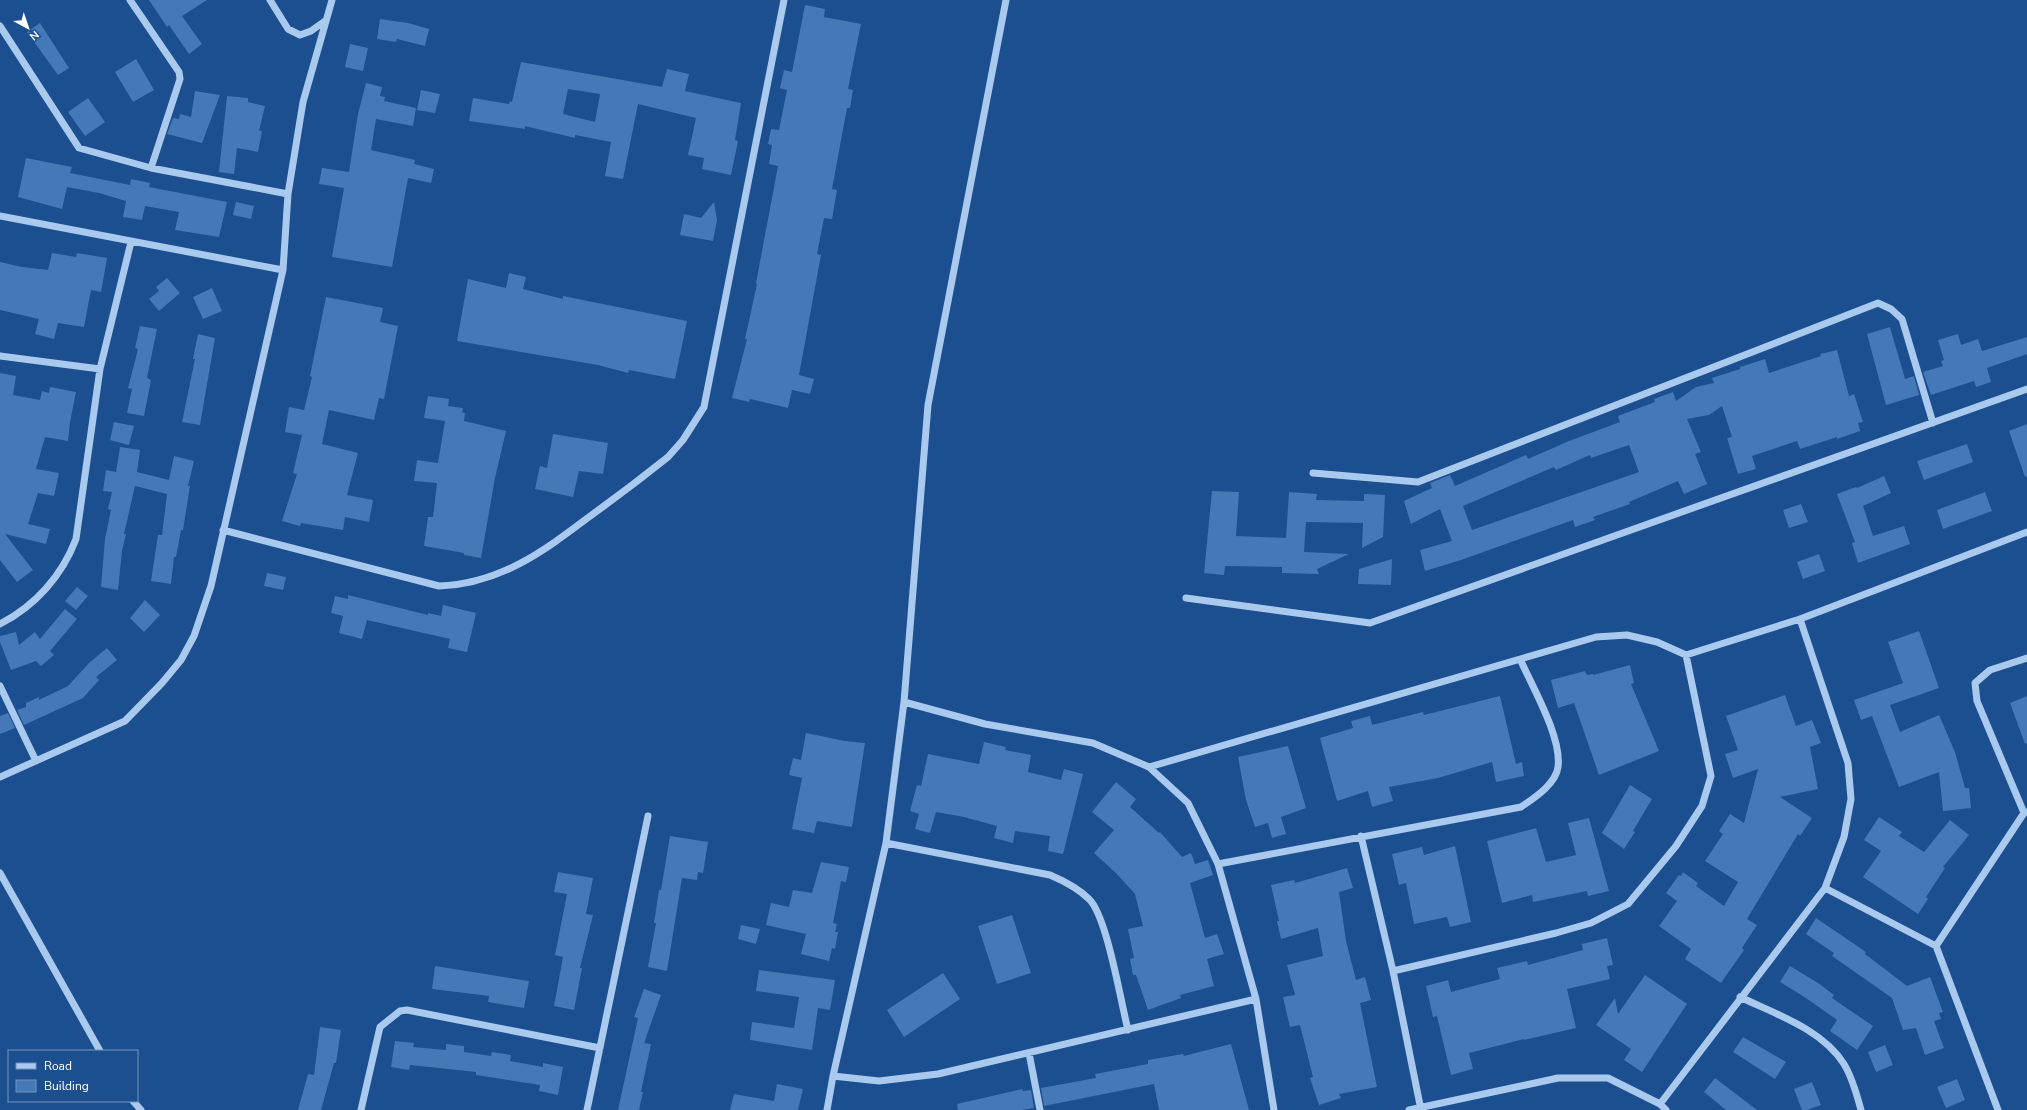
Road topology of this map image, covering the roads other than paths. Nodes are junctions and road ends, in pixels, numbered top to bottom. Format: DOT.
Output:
graph roads {
  1 [pos="130,0"];
  2 [pos="270,0"];
  3 [pos="332,0"];
  4 [pos="784,0"];
  5 [pos="1006,0"];
  6 [pos="325,21"];
  7 [pos="0,26"];
  8 [pos="151,168"];
  9 [pos="288,194"];
  10 [pos="0,216"];
  11 [pos="131,242"];
  12 [pos="283,270"];
  13 [pos="0,356"];
  14 [pos="100,370"];
  15 [pos="2027,389"];
  16 [pos="1933,423"];
  17 [pos="1313,473"];
  18 [pos="223,530"];
  19 [pos="2027,532"];
  20 [pos="1186,598"];
  21 [pos="1800,619"];
  22 [pos="0,624"];
  23 [pos="1686,656"];
  24 [pos="2027,658"];
  25 [pos="1521,661"];
  26 [pos="0,686"];
  27 [pos="904,702"];
  28 [pos="36,761"];
  29 [pos="1149,767"];
  30 [pos="0,777"];
  31 [pos="2025,813"];
  32 [pos="648,816"];
  33 [pos="1361,836"];
  34 [pos="886,842"];
  35 [pos="1218,864"];
  36 [pos="0,873"];
  37 [pos="1825,888"];
  38 [pos="1936,946"];
  39 [pos="1393,971"];
  40 [pos="1740,997"];
  41 [pos="1256,999"];
  42 [pos="1128,1030"];
  43 [pos="600,1048"];
  44 [pos="99,1050"];
  45 [pos="1029,1053"];
  46 [pos="833,1076"];
  47 [pos="134,1102"];
  48 [pos="1660,1104"];
  49 [pos="1421,1109"];
  50 [pos="141,1110"];
  51 [pos="361,1110"];
  52 [pos="587,1110"];
  53 [pos="827,1110"];
  54 [pos="1040,1110"];
  55 [pos="1274,1110"];
  56 [pos="1409,1110"];
  57 [pos="1666,1110"];
  58 [pos="1861,1110"];
  59 [pos="1998,1110"];
  1 -- 8 [label="street"];
  2 -- 6 [label="street"];
  3 -- 6 [label="street"];
  4 -- 18 [label="street"];
  5 -- 27 [label="street"];
  6 -- 9 [label="street"];
  7 -- 8 [label="street"];
  8 -- 9 [label="street"];
  9 -- 12 [label="street"];
  10 -- 11 [label="street"];
  11 -- 12 [label="street"];
  11 -- 14 [label="street"];
  12 -- 18 [label="street"];
  13 -- 14 [label="street"];
  14 -- 22 [label="street"];
  15 -- 16 [label="street"];
  16 -- 17 [label="street"];
  16 -- 20 [label="street"];
  18 -- 28 [label="street"];
  19 -- 21 [label="street"];
  21 -- 23 [label="street"];
  21 -- 37 [label="street"];
  23 -- 25 [label="street"];
  23 -- 39 [label="street"];
  24 -- 31 [label="street"];
  25 -- 29 [label="street"];
  25 -- 33 [label="street"];
  26 -- 28 [label="street"];
  27 -- 29 [label="street"];
  27 -- 34 [label="street"];
  28 -- 30 [label="street"];
  29 -- 35 [label="street"];
  31 -- 38 [label="street"];
  32 -- 43 [label="street"];
  33 -- 35 [label="street"];
  33 -- 39 [label="street"];
  34 -- 42 [label="street"];
  34 -- 46 [label="street"];
  35 -- 41 [label="street"];
  36 -- 44 [label="street"];
  37 -- 38 [label="street"];
  37 -- 40 [label="street"];
  38 -- 59 [label="street"];
  39 -- 49 [label="street"];
  40 -- 48 [label="street"];
  40 -- 58 [label="street"];
  41 -- 42 [label="street"];
  41 -- 55 [label="street"];
  42 -- 45 [label="street"];
  43 -- 51 [label="street"];
  43 -- 52 [label="street"];
  45 -- 46 [label="street"];
  45 -- 54 [label="street"];
  46 -- 53 [label="street"];
  47 -- 50 [label="street"];
  48 -- 49 [label="street"];
  48 -- 57 [label="street"];
  49 -- 56 [label="street"];
}
